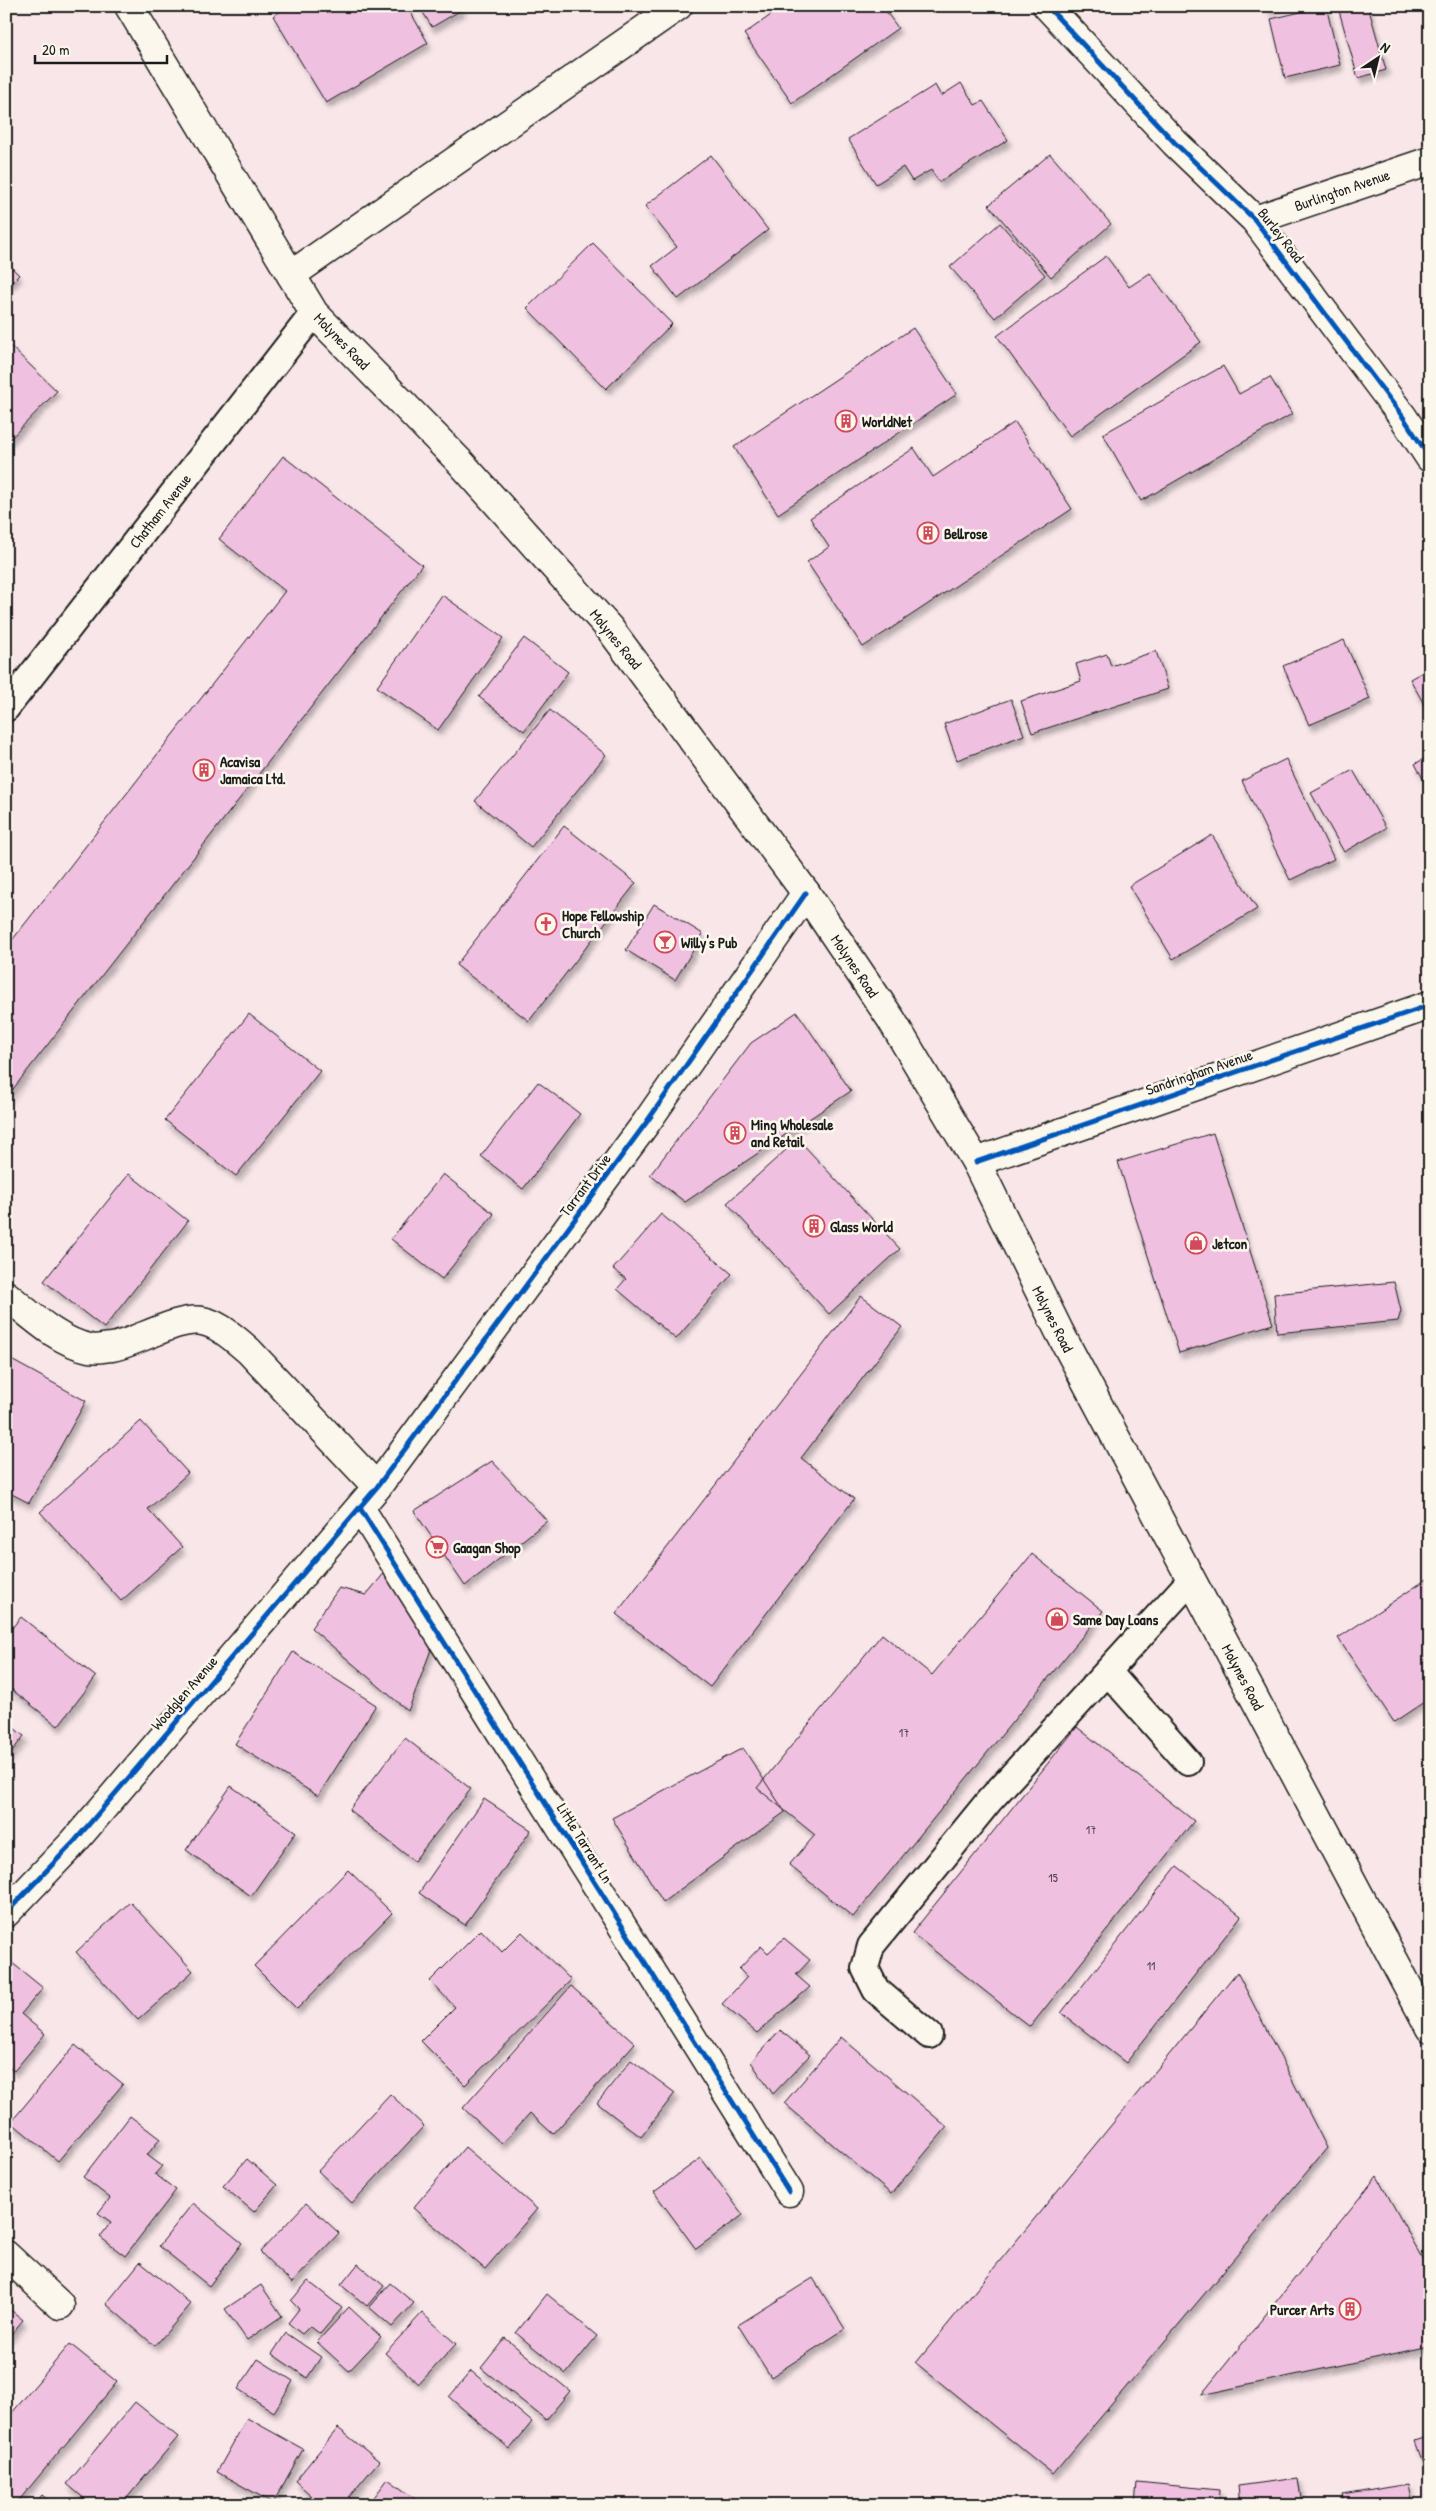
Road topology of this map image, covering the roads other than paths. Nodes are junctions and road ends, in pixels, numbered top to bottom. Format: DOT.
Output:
graph roads {
  1 [pos="129,6"];
  2 [pos="678,6"];
  3 [pos="1047,6"];
  4 [pos="1430,161"];
  5 [pos="1255,220"];
  6 [pos="291,275"];
  7 [pos="314,314"];
  8 [pos="1430,458"];
  9 [pos="6,708"];
  10 [pos="806,893"];
  11 [pos="1430,1005"];
  12 [pos="976,1162"];
  13 [pos="6,1294"];
  14 [pos="369,1497"];
  15 [pos="1191,1580"];
  16 [pos="1108,1672"];
  17 [pos="1188,1762"];
  18 [pos="6,1912"];
  19 [pos="1430,2028"];
  20 [pos="930,2035"];
  21 [pos="789,2192"];
  22 [pos="6,2255"];
  23 [pos="60,2305"];
  1 -- 6 [label="street, Molynes Road"];
  2 -- 6 [label="street"];
  3 -- 5 [label="street, Burley Road"];
  4 -- 5 [label="street, Burlington Avenue"];
  5 -- 8 [label="street, Burley Road"];
  6 -- 7 [label="street, Molynes Road"];
  7 -- 9 [label="lane, Chatham Avenue"];
  7 -- 10 [label="street, Molynes Road"];
  10 -- 12 [label="street, Molynes Road"];
  10 -- 14 [label="street, Tarrant Drive"];
  11 -- 12 [label="street, Sandringham Avenue"];
  12 -- 15 [label="street, Molynes Road"];
  13 -- 14 [label="street, Little Tarrant Ln"];
  14 -- 18 [label="street, Woodglen Avenue"];
  14 -- 21 [label="street, Little Tarrant Ln"];
  15 -- 16 [label="lane"];
  15 -- 19 [label="street, Molynes Road"];
  16 -- 17 [label="lane"];
  16 -- 20 [label="lane"];
  22 -- 23 [label="street"];
}
